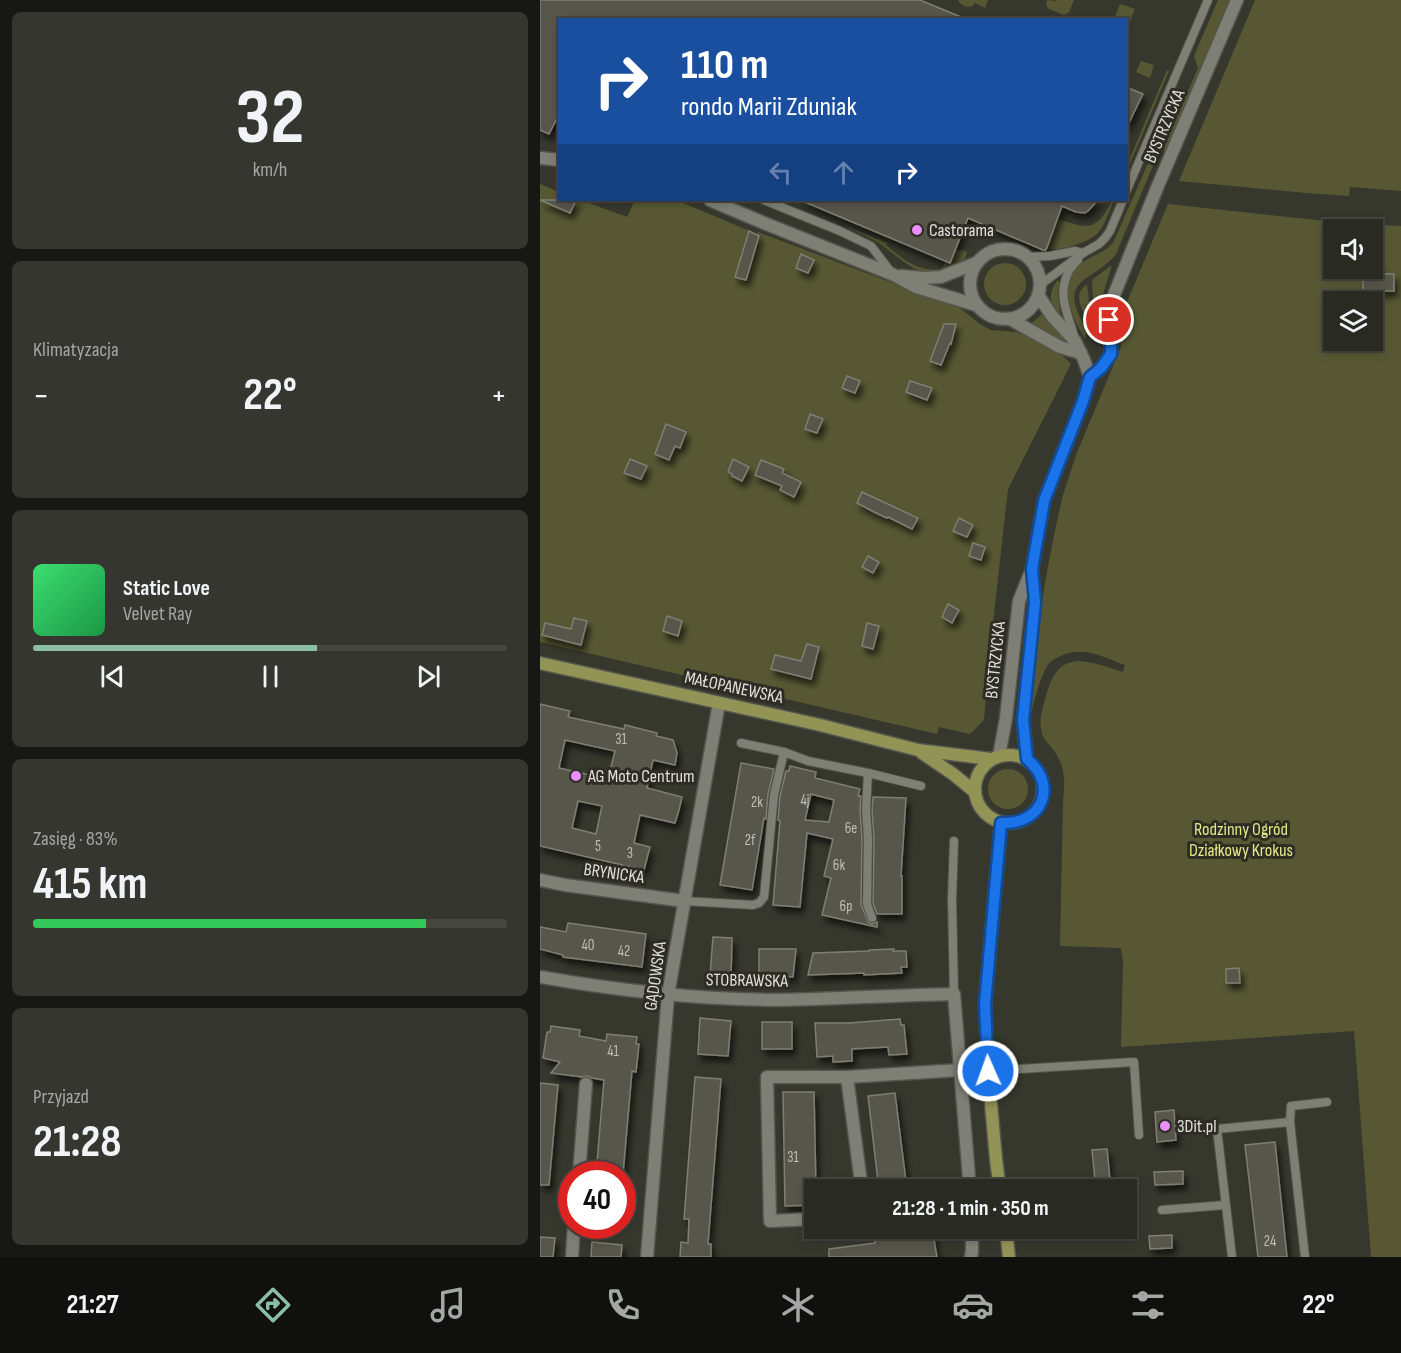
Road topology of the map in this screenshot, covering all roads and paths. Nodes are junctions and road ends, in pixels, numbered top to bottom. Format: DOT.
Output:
graph roads {
  1 [pos="1208,0"];
  2 [pos="1237,0"];
  3 [pos="540,158"];
  4 [pos="558,160"];
  5 [pos="1128,187"];
  6 [pos="716,201"];
  7 [pos="766,201"];
  8 [pos="1123,201"];
  9 [pos="1083,253"];
  10 [pos="1028,257"];
  11 [pos="976,263"];
  12 [pos="894,275"];
  13 [pos="1039,290"];
  14 [pos="976,305"];
  15 [pos="1010,319"];
  16 [pos="1078,347"];
  17 [pos="1090,377"];
  18 [pos="1032,569"];
  19 [pos="540,663"];
  20 [pos="719,703"];
  21 [pos="741,743"];
  22 [pos="918,750"];
  23 [pos="784,752"];
  24 [pos="995,758"];
  25 [pos="1027,759"];
  26 [pos="868,773"];
  27 [pos="921,786"];
  28 [pos="975,792"];
  29 [pos="1001,823"];
  30 [pos="954,841"];
  31 [pos="540,880"];
  32 [pos="684,901"];
  33 [pos="872,918"];
  34 [pos="540,977"];
  35 [pos="954,994"];
  36 [pos="668,995"];
  37 [pos="960,1070"];
  38 [pos="988,1071"];
  39 [pos="847,1077"];
  40 [pos="586,1084"];
  41 [pos="1327,1102"];
  42 [pos="1290,1122"];
  43 [pos="1139,1135"];
  44 [pos="580,1161"];
  45 [pos="861,1179"];
  46 [pos="969,1179"];
  47 [pos="999,1179"];
  48 [pos="1225,1205"];
  49 [pos="1162,1210"];
  50 [pos="804,1219"];
  51 [pos="573,1239"];
  52 [pos="972,1239"];
  53 [pos="1007,1239"];
  54 [pos="572,1257"];
  55 [pos="647,1257"];
  56 [pos="971,1257"];
  57 [pos="1009,1257"];
  58 [pos="1232,1257"];
  59 [pos="1305,1257"];
  1 -- 5 [label="lane"];
  2 -- 17 [label="street, BYSTRZYCKA"];
  3 -- 4 [label="street"];
  6 -- 12 [label="street"];
  7 -- 12 [label="lane"];
  8 -- 9 [label="lane"];
  9 -- 10 [label="lane"];
  9 -- 13 [label="lane"];
  9 -- 16 [label="lane"];
  10 -- 11 [label="street"];
  10 -- 13 [label="street"];
  11 -- 12 [label="street"];
  11 -- 14 [label="street"];
  12 -- 14 [label="street"];
  13 -- 15 [label="street"];
  13 -- 16 [label="street"];
  14 -- 15 [label="street"];
  15 -- 16 [label="street"];
  16 -- 17 [label="street"];
  17 -- 18 [label="street, BYSTRZYCKA"];
  18 -- 24 [label="street, BYSTRZYCKA"];
  18 -- 25 [label="street, BYSTRZYCKA"];
  19 -- 20 [label="street, MAŁOPANEWSKA"];
  20 -- 22 [label="street, MAŁOPANEWSKA"];
  20 -- 32 [label="street, GĄDOWSKA"];
  21 -- 23 [label="lane"];
  22 -- 24 [label="street, MAŁOPANEWSKA"];
  22 -- 28 [label="street, MAŁOPANEWSKA"];
  23 -- 26 [label="lane"];
  23 -- 32 [label="lane"];
  24 -- 25 [label="street"];
  24 -- 28 [label="street"];
  25 -- 29 [label="street"];
  26 -- 27 [label="lane"];
  26 -- 33 [label="lane"];
  28 -- 29 [label="street"];
  29 -- 38 [label="street"];
  30 -- 35 [label="lane"];
  31 -- 32 [label="street, BRYNICKA"];
  32 -- 36 [label="street, GĄDOWSKA"];
  34 -- 36 [label="street, STOBRAWSKA"];
  35 -- 36 [label="street, STOBRAWSKA"];
  35 -- 37 [label="street"];
  36 -- 55 [label="street, GĄDOWSKA"];
  37 -- 39 [label="street"];
  37 -- 46 [label="street"];
  38 -- 43 [label="lane"];
  38 -- 47 [label="street"];
  39 -- 45 [label="street"];
  39 -- 50 [label="street"];
  40 -- 44 [label="street"];
  41 -- 42 [label="lane"];
  42 -- 48 [label="lane"];
  42 -- 59 [label="lane"];
  48 -- 49 [label="lane"];
  48 -- 58 [label="lane"];
  51 -- 54 [label="street"];
  52 -- 56 [label="street"];
  53 -- 57 [label="street"];
}
